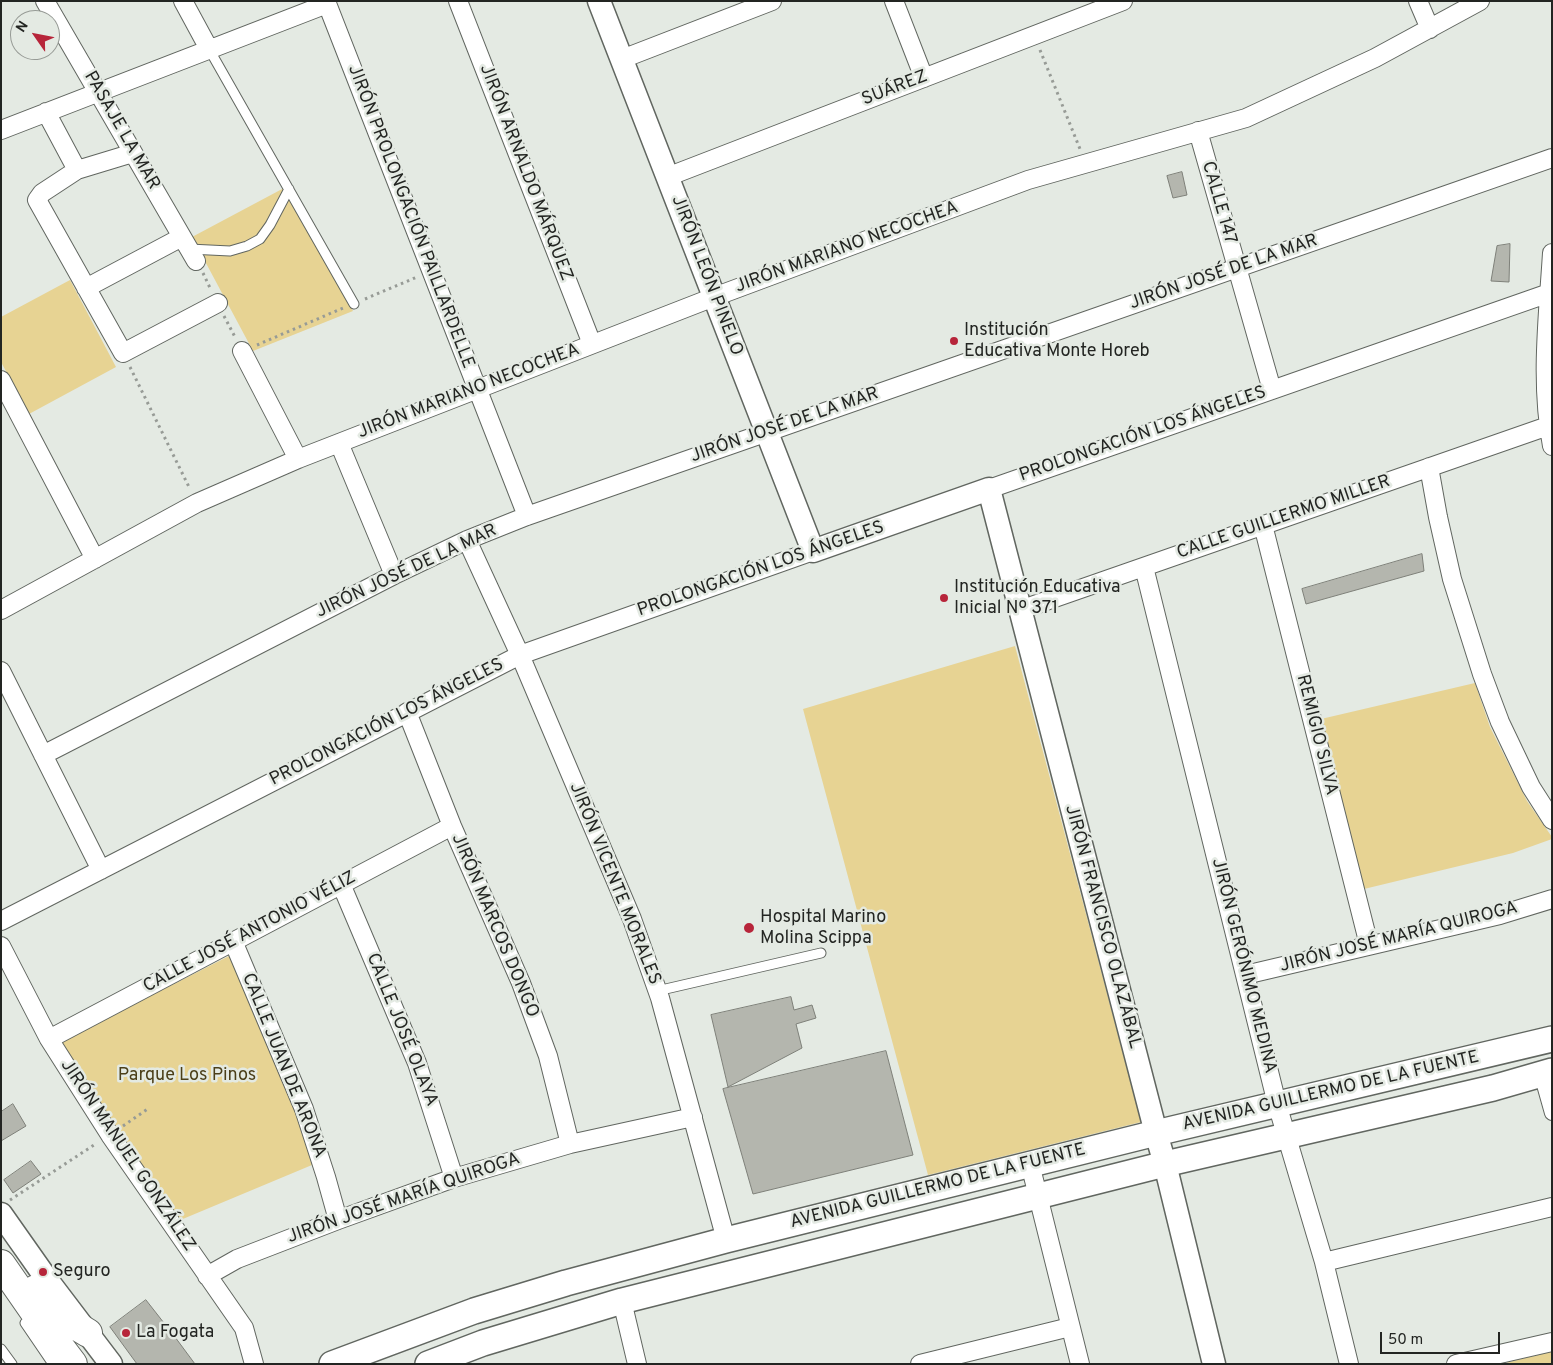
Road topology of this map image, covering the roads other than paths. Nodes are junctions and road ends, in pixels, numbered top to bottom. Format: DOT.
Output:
graph roads {
  1 [pos="45,1"];
  2 [pos="183,1"];
  3 [pos="458,1"];
  4 [pos="599,1"];
  5 [pos="772,1"];
  6 [pos="894,1"];
  7 [pos="1123,1"];
  8 [pos="1418,1"];
  9 [pos="1480,1"];
  10 [pos="326,3"];
  11 [pos="1430,29"];
  12 [pos="209,49"];
  13 [pos="622,59"];
  14 [pos="924,78"];
  15 [pos="98,92"];
  16 [pos="46,112"];
  17 [pos="1,130"];
  18 [pos="1198,131"];
  19 [pos="133,153"];
  20 [pos="1552,158"];
  21 [pos="77,170"];
  22 [pos="667,177"];
  23 [pos="289,189"];
  24 [pos="189,249"];
  25 [pos="1552,252"];
  26 [pos="1236,268"];
  27 [pos="86,288"];
  28 [pos="1551,292"];
  29 [pos="714,297"];
  30 [pos="218,303"];
  31 [pos="354,304"];
  32 [pos="592,344"];
  33 [pos="242,351"];
  34 [pos="1,380"];
  35 [pos="477,389"];
  36 [pos="1272,390"];
  37 [pos="1548,426"];
  38 [pos="767,432"];
  39 [pos="339,443"];
  40 [pos="1552,446"];
  41 [pos="298,459"];
  42 [pos="1429,467"];
  43 [pos="989,490"];
  44 [pos="527,516"];
  45 [pos="1263,525"];
  46 [pos="467,540"];
  47 [pos="813,551"];
  48 [pos="95,559"];
  49 [pos="1144,567"];
  50 [pos="394,575"];
  51 [pos="1,610"];
  52 [pos="1020,610"];
  53 [pos="520,654"];
  54 [pos="1,672"];
  55 [pos="408,712"];
  56 [pos="43,755"];
  57 [pos="1552,820"];
  58 [pos="452,826"];
  59 [pos="101,870"];
  60 [pos="341,884"];
  61 [pos="1552,899"];
  62 [pos="1,922"];
  63 [pos="233,941"];
  64 [pos="1,946"];
  65 [pos="1369,946"];
  66 [pos="821,953"];
  67 [pos="1245,975"];
  68 [pos="657,991"];
  69 [pos="49,1039"];
  70 [pos="1552,1039"];
  71 [pos="1546,1073"];
  72 [pos="1277,1104"];
  73 [pos="1552,1113"];
  74 [pos="692,1117"];
  75 [pos="1156,1133"];
  76 [pos="1286,1136"];
  77 [pos="570,1144"];
  78 [pos="1030,1164"];
  79 [pos="1165,1164"];
  80 [pos="454,1178"];
  81 [pos="1038,1196"];
  82 [pos="5,1207"];
  83 [pos="1552,1207"];
  84 [pos="338,1220"];
  85 [pos="726,1240"];
  86 [pos="1,1254"];
  87 [pos="1324,1262"];
  88 [pos="1,1264"];
  89 [pos="207,1276"];
  90 [pos="622,1301"];
  91 [pos="18,1313"];
  92 [pos="1070,1327"];
  93 [pos="88,1333"];
  94 [pos="1552,1342"];
  95 [pos="1,1349"];
  96 [pos="346,1361"];
  97 [pos="12,1364"];
  98 [pos="53,1364"];
  99 [pos="73,1364"];
  100 [pos="111,1364"];
  101 [pos="254,1364"];
  102 [pos="428,1364"];
  103 [pos="638,1364"];
  104 [pos="920,1364"];
  105 [pos="1080,1364"];
  106 [pos="1214,1364"];
  107 [pos="1349,1364"];
  108 [pos="1456,1364"];
  1 -- 15 [label="street, PASAJE LA MAR"];
  2 -- 12 [label="street"];
  3 -- 32 [label="street, JIRÓN ARNALDO MÁRQUEZ"];
  4 -- 13 [label="street, JIRÓN LEÓN PINELO"];
  5 -- 13 [label="street"];
  6 -- 14 [label="street"];
  7 -- 14 [label="street, SUÁREZ"];
  8 -- 11 [label="street"];
  9 -- 11 [label="street, JIRÓN MARIANO NECOCHEA"];
  10 -- 12 [label="street"];
  10 -- 35 [label="street, JIRÓN PROLONGACIÓN PAILLARDELLE"];
  11 -- 18 [label="street, JIRÓN MARIANO NECOCHEA"];
  12 -- 15 [label="street"];
  12 -- 23 [label="lane"];
  13 -- 22 [label="street, JIRÓN LEÓN PINELO"];
  14 -- 22 [label="street, SUÁREZ"];
  15 -- 16 [label="street"];
  15 -- 19 [label="street, PASAJE LA MAR"];
  16 -- 17 [label="street"];
  16 -- 21 [label="street"];
  18 -- 26 [label="street, CALLE 147"];
  18 -- 29 [label="street, JIRÓN MARIANO NECOCHEA"];
  19 -- 21 [label="street"];
  19 -- 24 [label="street, PASAJE LA MAR"];
  20 -- 26 [label="street, JIRÓN JOSÉ DE LA MAR"];
  21 -- 27 [label="street"];
  22 -- 29 [label="street, JIRÓN LEÓN PINELO"];
  23 -- 24 [label="lane"];
  23 -- 31 [label="lane"];
  24 -- 27 [label="street"];
  25 -- 28 [label="street"];
  26 -- 36 [label="street, CALLE 147"];
  26 -- 38 [label="street, JIRÓN JOSÉ DE LA MAR"];
  27 -- 30 [label="street"];
  28 -- 36 [label="street, PROLONGACIÓN LOS ÁNGELES"];
  28 -- 37 [label="street"];
  29 -- 32 [label="street, JIRÓN MARIANO NECOCHEA"];
  29 -- 38 [label="street, JIRÓN LEÓN PINELO"];
  32 -- 35 [label="street, JIRÓN MARIANO NECOCHEA"];
  33 -- 41 [label="street"];
  34 -- 48 [label="street"];
  35 -- 39 [label="street, JIRÓN MARIANO NECOCHEA"];
  35 -- 44 [label="street, JIRÓN PROLONGACIÓN PAILLARDELLE"];
  36 -- 43 [label="street, PROLONGACIÓN LOS ÁNGELES"];
  37 -- 40 [label="street"];
  37 -- 42 [label="street, CALLE GUILLERMO MILLER"];
  38 -- 44 [label="street, JIRÓN JOSÉ DE LA MAR"];
  38 -- 47 [label="street, JIRÓN LEÓN PINELO"];
  39 -- 41 [label="street, JIRÓN MARIANO NECOCHEA"];
  39 -- 50 [label="street"];
  41 -- 48 [label="street, JIRÓN MARIANO NECOCHEA"];
  42 -- 45 [label="street, CALLE GUILLERMO MILLER"];
  42 -- 57 [label="street"];
  43 -- 47 [label="street, PROLONGACIÓN LOS ÁNGELES"];
  43 -- 52 [label="street, JIRÓN FRANCISCO OLAZÁBAL"];
  44 -- 46 [label="street, JIRÓN JOSÉ DE LA MAR"];
  45 -- 49 [label="street, CALLE GUILLERMO MILLER"];
  45 -- 65 [label="street, REMIGIO SILVA"];
  46 -- 50 [label="street, JIRÓN JOSÉ DE LA MAR"];
  46 -- 53 [label="street, JIRÓN VICENTE MORALES"];
  47 -- 53 [label="street, PROLONGACIÓN LOS ÁNGELES"];
  48 -- 51 [label="street, JIRÓN MARIANO NECOCHEA"];
  49 -- 52 [label="street, CALLE GUILLERMO MILLER"];
  49 -- 67 [label="street, JIRÓN GERÓNIMO MEDINA"];
  50 -- 56 [label="street, JIRÓN JOSÉ DE LA MAR"];
  52 -- 75 [label="street, JIRÓN FRANCISCO OLAZÁBAL"];
  53 -- 55 [label="street, PROLONGACIÓN LOS ÁNGELES"];
  53 -- 68 [label="street, JIRÓN VICENTE MORALES"];
  54 -- 56 [label="street"];
  55 -- 58 [label="street, JIRÓN MARCOS DONGO"];
  55 -- 59 [label="street, PROLONGACIÓN LOS ÁNGELES"];
  56 -- 59 [label="street"];
  58 -- 60 [label="street, CALLE JOSÉ ANTONIO VÉLIZ"];
  58 -- 77 [label="street, JIRÓN MARCOS DONGO"];
  59 -- 62 [label="street, PROLONGACIÓN LOS ÁNGELES"];
  60 -- 63 [label="street, CALLE JOSÉ ANTONIO VÉLIZ"];
  60 -- 80 [label="street, CALLE JOSÉ OLAYA"];
  61 -- 65 [label="street, JIRÓN JOSÉ MARÍA QUIROGA"];
  63 -- 69 [label="street, CALLE JOSÉ ANTONIO VÉLIZ"];
  63 -- 84 [label="street, CALLE JUAN DE ARONA"];
  64 -- 69 [label="street, JIRÓN MANUEL GONZÁLEZ"];
  65 -- 67 [label="street, JIRÓN JOSÉ MARÍA QUIROGA"];
  66 -- 68 [label="lane"];
  67 -- 72 [label="street, JIRÓN GERÓNIMO MEDINA"];
  68 -- 74 [label="street, JIRÓN VICENTE MORALES"];
  69 -- 89 [label="street, JIRÓN MANUEL GONZÁLEZ"];
  70 -- 72 [label="main road, AVENIDA GUILLERMO DE LA FUENTE"];
  71 -- 73 [label="street"];
  71 -- 76 [label="main road, AVENIDA GUILLERMO DE LA FUENTE"];
  72 -- 75 [label="main road, AVENIDA GUILLERMO DE LA FUENTE"];
  72 -- 76 [label="street, JIRÓN GERÓNIMO MEDINA"];
  74 -- 77 [label="street, JIRÓN JOSÉ MARÍA QUIROGA"];
  74 -- 85 [label="street, JIRÓN VICENTE MORALES"];
  75 -- 78 [label="main road, AVENIDA GUILLERMO DE LA FUENTE"];
  75 -- 79 [label="street, JIRÓN FRANCISCO OLAZÁBAL"];
  76 -- 79 [label="main road, AVENIDA GUILLERMO DE LA FUENTE"];
  76 -- 87 [label="street, JIRÓN GERÓNIMO MEDINA"];
  77 -- 80 [label="street, JIRÓN JOSÉ MARÍA QUIROGA"];
  78 -- 81 [label="street"];
  78 -- 85 [label="main road, AVENIDA GUILLERMO DE LA FUENTE"];
  79 -- 81 [label="main road, AVENIDA GUILLERMO DE LA FUENTE"];
  79 -- 106 [label="street, JIRÓN FRANCISCO OLAZÁBAL"];
  80 -- 84 [label="street, JIRÓN JOSÉ MARÍA QUIROGA"];
  81 -- 90 [label="main road, AVENIDA GUILLERMO DE LA FUENTE"];
  81 -- 92 [label="street"];
  82 -- 93 [label="street"];
  83 -- 87 [label="street"];
  84 -- 89 [label="street, JIRÓN JOSÉ MARÍA QUIROGA"];
  85 -- 96 [label="main road, AVENIDA GUILLERMO DE LA FUENTE"];
  86 -- 93 [label="main road"];
  87 -- 107 [label="street, JIRÓN GERÓNIMO MEDINA"];
  88 -- 99 [label="main road"];
  89 -- 101 [label="street, JIRÓN MANUEL GONZÁLEZ"];
  90 -- 102 [label="main road, AVENIDA GUILLERMO DE LA FUENTE"];
  90 -- 103 [label="street"];
  91 -- 98 [label="lane"];
  92 -- 104 [label="street"];
  92 -- 105 [label="street"];
  93 -- 100 [label="street"];
  94 -- 108 [label="street"];
  95 -- 97 [label="lane"];
}
